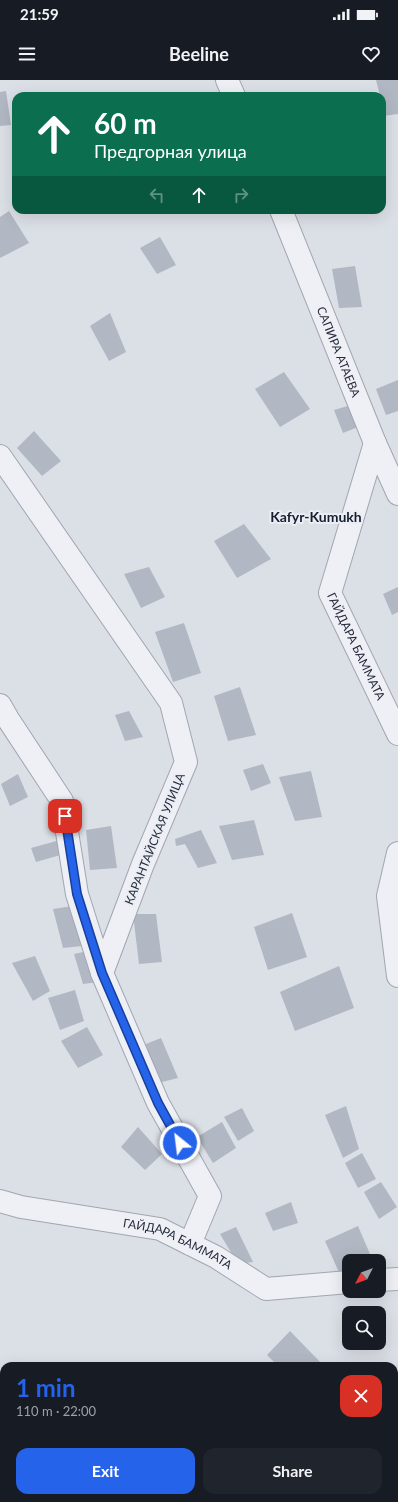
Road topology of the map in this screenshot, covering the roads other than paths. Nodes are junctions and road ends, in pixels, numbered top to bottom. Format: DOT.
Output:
graph roads {
  1 [pos="228,80"];
  2 [pos="232,92"];
  3 [pos="283,214"];
  4 [pos="375,442"];
  5 [pos="0,456"];
  6 [pos="398,494"];
  7 [pos="0,705"];
  8 [pos="398,734"];
  9 [pos="398,853"];
  10 [pos="102,973"];
  11 [pos="398,976"];
  12 [pos="0,1201"];
  13 [pos="190,1244"];
  14 [pos="398,1279"];
  15 [pos="386,1280"];
  16 [pos="342,1283"];
  1 -- 2 [label="street"];
  3 -- 4 [label="street, САПИРА АТАЕВА"];
  4 -- 6 [label="street, САПИРА АТАЕВА"];
  4 -- 8 [label="street, ГАЙДАРА БАММАТА"];
  5 -- 10 [label="street, КАРАНТАЙСКАЯ УЛИЦА"];
  7 -- 10 [label="street"];
  9 -- 11 [label="street"];
  10 -- 13 [label="street"];
  12 -- 13 [label="street, ГАЙДАРА БАММАТА"];
  13 -- 16 [label="street, ГАЙДАРА БАММАТА"];
  14 -- 15 [label="street"];
}
